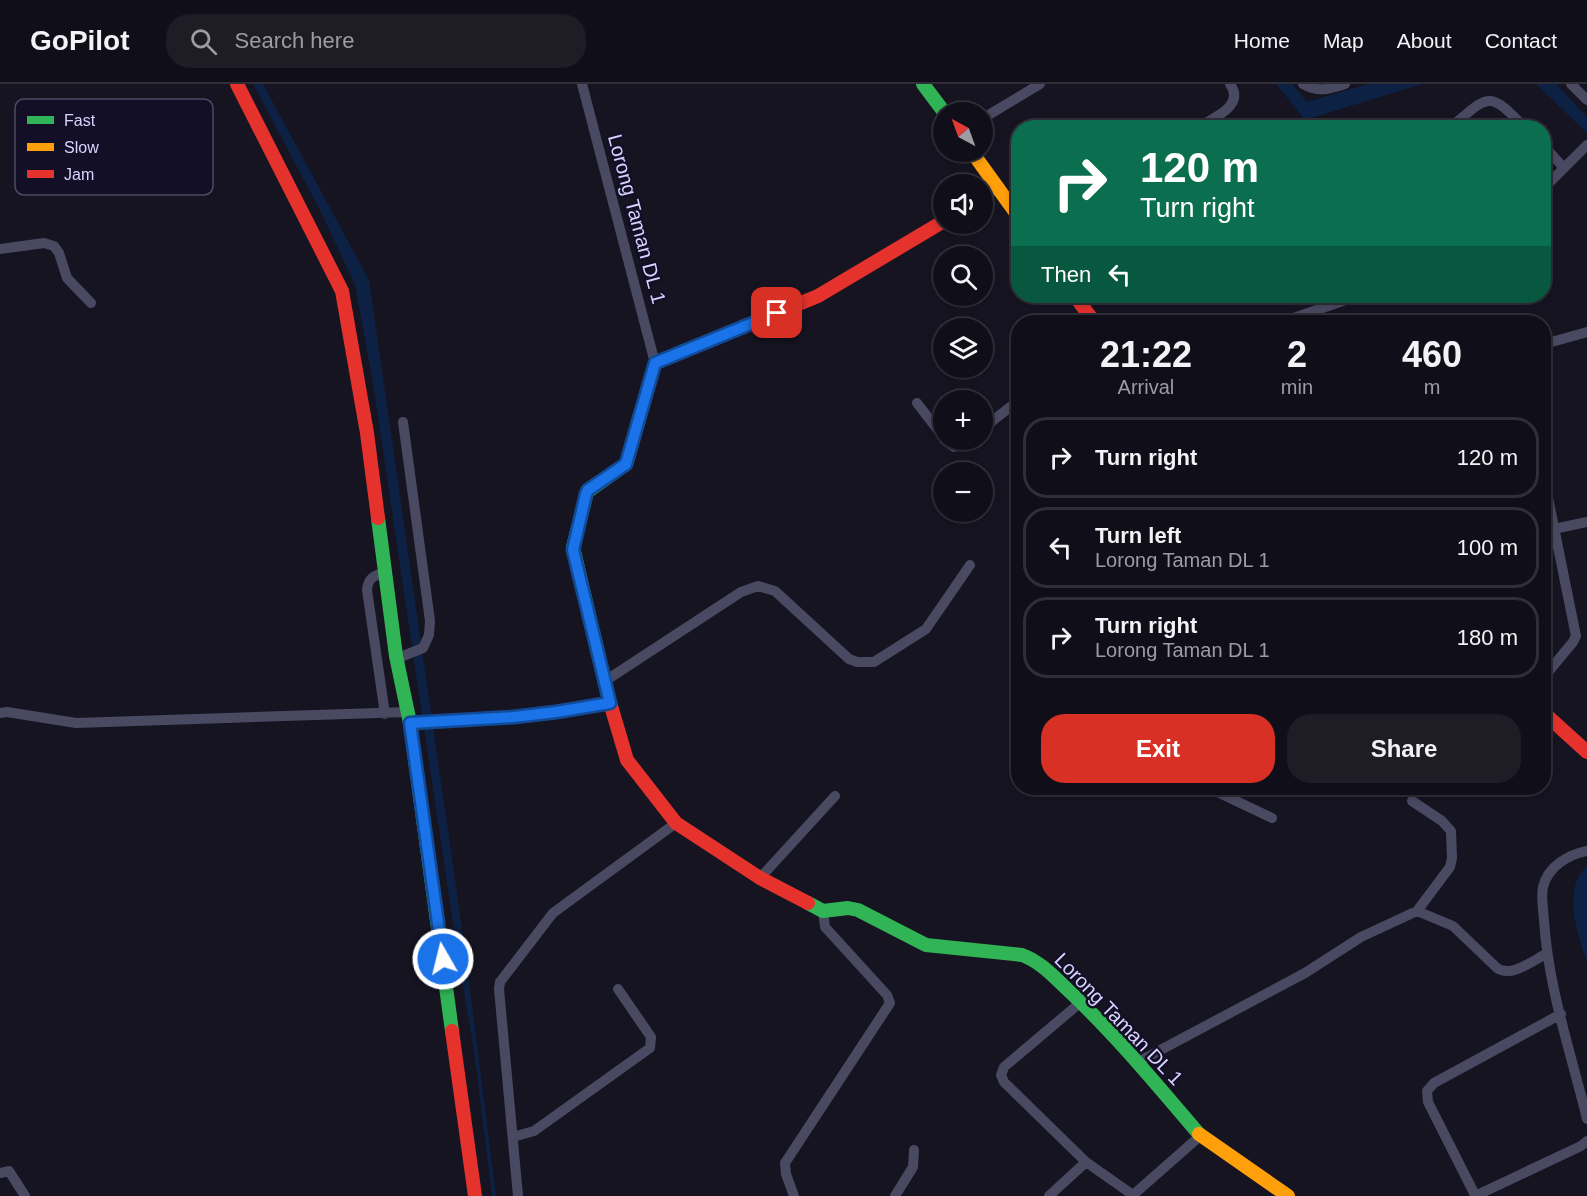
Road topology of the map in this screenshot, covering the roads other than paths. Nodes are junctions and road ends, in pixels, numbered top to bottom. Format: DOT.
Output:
graph roads {
  1 [pos="237,84"];
  2 [pos="582,84"];
  3 [pos="923,84"];
  4 [pos="1040,84"];
  5 [pos="1230,84"];
  6 [pos="1303,84"];
  7 [pos="1345,84"];
  8 [pos="1571,84"];
  9 [pos="1587,100"];
  10 [pos="936,102"];
  11 [pos="993,112"];
  12 [pos="1210,120"];
  13 [pos="1459,120"];
  14 [pos="1518,120"];
  15 [pos="1587,145"];
  16 [pos="1551,154"];
  17 [pos="979,162"];
  18 [pos="1564,168"];
  19 [pos="1551,181"];
  20 [pos="998,188"];
  21 [pos="993,191"];
  22 [pos="1011,206"];
  23 [pos="933,228"];
  24 [pos="0,249"];
  25 [pos="91,303"];
  26 [pos="1337,303"];
  27 [pos="1302,315"];
  28 [pos="1587,332"];
  29 [pos="1551,342"];
  30 [pos="655,363"];
  31 [pos="917,403"];
  32 [pos="1011,406"];
  33 [pos="993,420"];
  34 [pos="403,422"];
  35 [pos="933,424"];
  36 [pos="1551,514"];
  37 [pos="1587,522"];
  38 [pos="1554,529"];
  39 [pos="970,565"];
  40 [pos="386,573"];
  41 [pos="393,634"];
  42 [pos="373,636"];
  43 [pos="399,656"];
  44 [pos="1551,669"];
  45 [pos="605,681"];
  46 [pos="610,703"];
  47 [pos="0,712"];
  48 [pos="386,714"];
  49 [pos="412,719"];
  50 [pos="1551,719"];
  51 [pos="1587,752"];
  52 [pos="1224,795"];
  53 [pos="835,796"];
  54 [pos="1412,801"];
  55 [pos="1272,818"];
  56 [pos="676,823"];
  57 [pos="1587,851"];
  58 [pos="760,878"];
  59 [pos="1417,910"];
  60 [pos="823,911"];
  61 [pos="1546,954"];
  62 [pos="618,989"];
  63 [pos="1081,1002"];
  64 [pos="1561,1014"];
  65 [pos="1138,1062"];
  66 [pos="1587,1119"];
  67 [pos="1200,1136"];
  68 [pos="513,1137"];
  69 [pos="1587,1141"];
  70 [pos="914,1150"];
  71 [pos="1086,1162"];
  72 [pos="5,1172"];
  73 [pos="25,1196"];
  74 [pos="475,1196"];
  75 [pos="518,1196"];
  76 [pos="794,1196"];
  77 [pos="895,1196"];
  78 [pos="1049,1196"];
  79 [pos="1133,1196"];
  80 [pos="1288,1196"];
  81 [pos="1475,1196"];
  1 -- 40 [label="street"];
  2 -- 30 [label="street, Lorong Taman DL 1"];
  3 -- 10 [label="street"];
  4 -- 11 [label="street"];
  5 -- 12 [label="street"];
  6 -- 7 [label="street"];
  8 -- 9 [label="street"];
  13 -- 14 [label="street"];
  15 -- 18 [label="street"];
  16 -- 18 [label="street"];
  17 -- 20 [label="street"];
  18 -- 19 [label="street"];
  20 -- 21 [label="street"];
  20 -- 22 [label="street"];
  23 -- 30 [label="street"];
  24 -- 25 [label="street"];
  26 -- 27 [label="street"];
  28 -- 29 [label="street"];
  30 -- 45 [label="street"];
  31 -- 35 [label="street"];
  32 -- 33 [label="street"];
  34 -- 43 [label="street"];
  36 -- 38 [label="street"];
  37 -- 38 [label="street"];
  38 -- 44 [label="street"];
  39 -- 45 [label="street"];
  40 -- 41 [label="street"];
  40 -- 42 [label="street"];
  41 -- 42 [label="street"];
  41 -- 43 [label="street"];
  42 -- 48 [label="street"];
  43 -- 49 [label="street"];
  45 -- 46 [label="street"];
  46 -- 49 [label="street"];
  46 -- 56 [label="street"];
  47 -- 48 [label="street"];
  48 -- 49 [label="street"];
  49 -- 74 [label="street"];
  50 -- 51 [label="street"];
  52 -- 55 [label="street"];
  53 -- 58 [label="street"];
  54 -- 59 [label="street"];
  56 -- 58 [label="street"];
  56 -- 68 [label="street"];
  57 -- 61 [label="street"];
  58 -- 60 [label="street"];
  59 -- 61 [label="street"];
  59 -- 65 [label="street"];
  60 -- 63 [label="street, Lorong Taman DL 1"];
  60 -- 76 [label="street"];
  61 -- 64 [label="street"];
  62 -- 68 [label="street"];
  63 -- 65 [label="street, Lorong Taman DL 1"];
  63 -- 71 [label="street"];
  64 -- 66 [label="street"];
  64 -- 81 [label="street"];
  65 -- 67 [label="street, Lorong Taman DL 1"];
  67 -- 79 [label="street"];
  67 -- 80 [label="street, Lorong Taman DL 1"];
  68 -- 75 [label="street"];
  69 -- 81 [label="street"];
  70 -- 77 [label="street"];
  71 -- 78 [label="street"];
  71 -- 79 [label="street"];
  72 -- 73 [label="street"];
}
